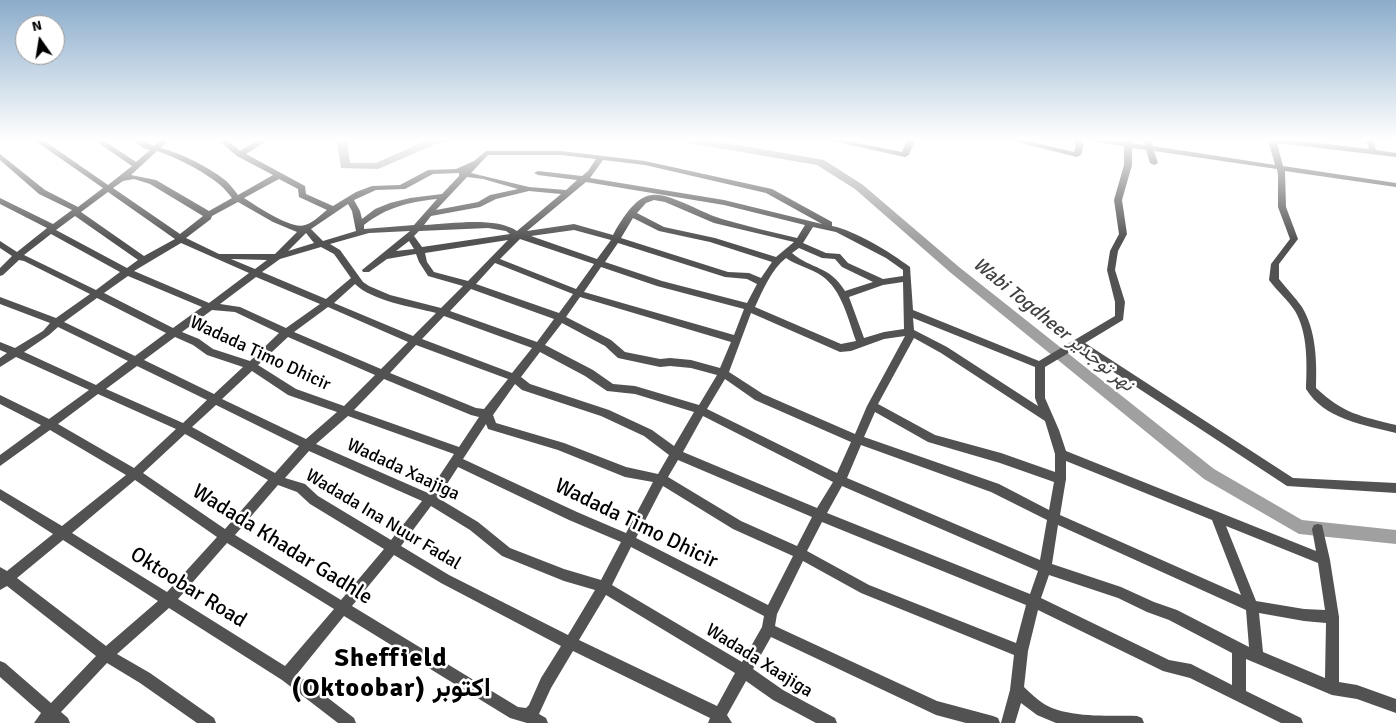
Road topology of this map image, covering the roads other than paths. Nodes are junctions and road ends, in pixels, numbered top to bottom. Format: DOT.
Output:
graph roads {
  1 [pos="21,174"];
  2 [pos="89,174"];
  3 [pos="127,174"];
  4 [pos="209,174"];
  5 [pos="274,174"];
  6 [pos="428,174"];
  7 [pos="462,174"];
  8 [pos="545,174"];
  9 [pos="589,174"];
  10 [pos="693,174"];
  11 [pos="1126,174"];
  12 [pos="1281,174"];
  13 [pos="1319,174"];
  14 [pos="278,176"];
  15 [pos="466,176"];
  16 [pos="586,178"];
  17 [pos="120,180"];
  18 [pos="1396,185"];
  19 [pos="110,188"];
  20 [pos="529,189"];
  21 [pos="567,192"];
  22 [pos="444,196"];
  23 [pos="238,198"];
  24 [pos="349,199"];
  25 [pos="0,201"];
  26 [pos="333,209"];
  27 [pos="77,211"];
  28 [pos="430,214"];
  29 [pos="632,214"];
  30 [pos="208,215"];
  31 [pos="812,224"];
  32 [pos="306,228"];
  33 [pos="417,228"];
  34 [pos="51,229"];
  35 [pos="360,229"];
  36 [pos="839,230"];
  37 [pos="518,235"];
  38 [pos="410,236"];
  39 [pos="181,238"];
  40 [pos="616,238"];
  41 [pos="799,243"];
  42 [pos="0,244"];
  43 [pos="323,244"];
  44 [pos="420,250"];
  45 [pos="216,256"];
  46 [pos="383,256"];
  47 [pos="18,257"];
  48 [pos="277,257"];
  49 [pos="782,258"];
  50 [pos="144,260"];
  51 [pos="495,260"];
  52 [pos="599,262"];
  53 [pos="126,272"];
  54 [pos="0,273"];
  55 [pos="254,274"];
  56 [pos="361,274"];
  57 [pos="907,278"];
  58 [pos="882,282"];
  59 [pos="762,283"];
  60 [pos="470,286"];
  61 [pos="97,293"];
  62 [pos="578,293"];
  63 [pos="842,296"];
  64 [pos="0,300"];
  65 [pos="328,303"];
  66 [pos="208,306"];
  67 [pos="748,308"];
  68 [pos="443,312"];
  69 [pos="908,312"];
  70 [pos="559,317"];
  71 [pos="57,322"];
  72 [pos="286,332"];
  73 [pos="174,333"];
  74 [pos="911,333"];
  75 [pos="737,340"];
  76 [pos="416,341"];
  77 [pos="861,343"];
  78 [pos="1077,343"];
  79 [pos="0,346"];
  80 [pos="538,346"];
  81 [pos="14,354"];
  82 [pos="135,361"];
  83 [pos="0,363"];
  84 [pos="250,365"];
  85 [pos="1040,365"];
  86 [pos="383,373"];
  87 [pos="723,373"];
  88 [pos="515,378"];
  89 [pos="97,388"];
  90 [pos="214,398"];
  91 [pos="0,399"];
  92 [pos="872,406"];
  93 [pos="700,410"];
  94 [pos="345,412"];
  95 [pos="487,414"];
  96 [pos="1049,418"];
  97 [pos="49,424"];
  98 [pos="186,429"];
  99 [pos="1396,429"];
  100 [pos="856,439"];
  101 [pos="307,445"];
  102 [pos="676,454"];
  103 [pos="1061,454"];
  104 [pos="459,456"];
  105 [pos="0,461"];
  106 [pos="135,474"];
  107 [pos="661,479"];
  108 [pos="1060,479"];
  109 [pos="278,480"];
  110 [pos="840,480"];
  111 [pos="1396,488"];
  112 [pos="0,494"];
  113 [pos="430,499"];
  114 [pos="819,516"];
  115 [pos="1216,516"];
  116 [pos="1052,517"];
  117 [pos="1318,529"];
  118 [pos="63,533"];
  119 [pos="226,536"];
  120 [pos="629,540"];
  121 [pos="393,547"];
  122 [pos="801,554"];
  123 [pos="1324,560"];
  124 [pos="1045,568"];
  125 [pos="2,579"];
  126 [pos="604,587"];
  127 [pos="169,600"];
  128 [pos="1033,602"];
  129 [pos="1252,606"];
  130 [pos="343,608"];
  131 [pos="771,613"];
  132 [pos="1333,617"];
  133 [pos="768,629"];
  134 [pos="570,643"];
  135 [pos="1239,649"];
  136 [pos="1022,651"];
  137 [pos="106,655"];
  138 [pos="1257,656"];
  139 [pos="0,668"];
  140 [pos="744,671"];
  141 [pos="287,675"];
  142 [pos="1332,688"];
  143 [pos="1016,690"];
  144 [pos="1238,696"];
  145 [pos="1396,706"];
  146 [pos="528,716"];
  147 [pos="46,718"];
  148 [pos="720,720"];
  149 [pos="63,723"];
  150 [pos="209,723"];
  151 [pos="349,723"];
  152 [pos="542,723"];
  153 [pos="830,723"];
  154 [pos="993,723"];
  155 [pos="1008,723"];
  156 [pos="1137,723"];
  157 [pos="1296,723"];
  1 -- 27 [label="street"];
  2 -- 19 [label="street"];
  3 -- 17 [label="street"];
  4 -- 23 [label="street"];
  5 -- 14 [label="street"];
  6 -- 24 [label="street"];
  7 -- 15 [label="street"];
  8 -- 16 [label="street"];
  9 -- 16 [label="street"];
  10 -- 36 [label="street"];
  11 -- 78 [label="street"];
  12 -- 99 [label="street"];
  13 -- 18 [label="street"];
  14 -- 23 [label="street"];
  14 -- 26 [label="street"];
  15 -- 20 [label="street"];
  15 -- 22 [label="street"];
  16 -- 21 [label="street"];
  16 -- 31 [label="street"];
  17 -- 19 [label="street"];
  17 -- 30 [label="street"];
  19 -- 27 [label="street"];
  19 -- 39 [label="street"];
  20 -- 21 [label="street"];
  20 -- 28 [label="street"];
  21 -- 37 [label="street"];
  22 -- 28 [label="street"];
  22 -- 35 [label="street"];
  23 -- 30 [label="street"];
  23 -- 32 [label="street"];
  24 -- 26 [label="street"];
  24 -- 35 [label="street"];
  25 -- 34 [label="street"];
  26 -- 32 [label="street"];
  27 -- 34 [label="street"];
  27 -- 50 [label="street"];
  28 -- 33 [label="street"];
  29 -- 40 [label="street"];
  29 -- 41 [label="street"];
  29 -- 49 [label="street"];
  30 -- 39 [label="street"];
  31 -- 36 [label="street"];
  31 -- 41 [label="street"];
  32 -- 43 [label="street"];
  32 -- 48 [label="street"];
  33 -- 35 [label="street"];
  33 -- 37 [label="street"];
  33 -- 38 [label="street"];
  34 -- 47 [label="street"];
  34 -- 53 [label="street"];
  35 -- 43 [label="street"];
  36 -- 57 [label="street"];
  37 -- 40 [label="street"];
  37 -- 44 [label="street"];
  37 -- 51 [label="street"];
  37 -- 52 [label="street"];
  38 -- 44 [label="street"];
  38 -- 46 [label="street"];
  39 -- 45 [label="street"];
  39 -- 50 [label="street"];
  40 -- 52 [label="street"];
  40 -- 59 [label="street"];
  41 -- 49 [label="street"];
  41 -- 58 [label="street"];
  42 -- 47 [label="street, Wadada Timo Dhicir"];
  43 -- 48 [label="street"];
  43 -- 56 [label="street"];
  44 -- 46 [label="street"];
  44 -- 60 [label="street"];
  45 -- 48 [label="street"];
  45 -- 55 [label="street"];
  46 -- 56 [label="street"];
  47 -- 54 [label="street"];
  47 -- 61 [label="street, Wadada Timo Dhicir"];
  48 -- 55 [label="street"];
  49 -- 59 [label="street"];
  49 -- 63 [label="street"];
  50 -- 53 [label="street"];
  51 -- 60 [label="street"];
  51 -- 62 [label="street"];
  52 -- 62 [label="street"];
  52 -- 67 [label="street"];
  53 -- 61 [label="street"];
  53 -- 66 [label="street"];
  55 -- 65 [label="street"];
  55 -- 66 [label="street"];
  56 -- 65 [label="street"];
  56 -- 68 [label="street"];
  57 -- 58 [label="street"];
  57 -- 69 [label="street"];
  58 -- 63 [label="street"];
  59 -- 67 [label="street"];
  60 -- 68 [label="street"];
  60 -- 70 [label="street"];
  61 -- 71 [label="street"];
  61 -- 73 [label="street, Wadada Timo Dhicir"];
  62 -- 70 [label="street"];
  62 -- 75 [label="street"];
  63 -- 77 [label="street"];
  64 -- 71 [label="street, Wadada Xaajiga"];
  65 -- 72 [label="street"];
  65 -- 76 [label="street"];
  66 -- 72 [label="street"];
  66 -- 73 [label="street"];
  67 -- 75 [label="street"];
  67 -- 77 [label="street"];
  68 -- 76 [label="street"];
  68 -- 80 [label="street"];
  69 -- 74 [label="street"];
  69 -- 85 [label="street"];
  70 -- 80 [label="street"];
  70 -- 87 [label="street"];
  71 -- 81 [label="street"];
  71 -- 82 [label="street, Wadada Xaajiga"];
  72 -- 84 [label="street"];
  72 -- 86 [label="street"];
  73 -- 82 [label="street"];
  73 -- 84 [label="street, Wadada Timo Dhicir"];
  74 -- 77 [label="street"];
  74 -- 92 [label="street"];
  74 -- 96 [label="street"];
  75 -- 87 [label="street"];
  76 -- 86 [label="street"];
  76 -- 88 [label="street"];
  78 -- 85 [label="street"];
  78 -- 111 [label="street"];
  79 -- 81 [label="street, Wadada Ina Nuur Fadal"];
  80 -- 88 [label="street"];
  80 -- 93 [label="street"];
  81 -- 83 [label="street"];
  81 -- 89 [label="street, Wadada Ina Nuur Fadal"];
  82 -- 89 [label="street"];
  82 -- 90 [label="street, Wadada Xaajiga"];
  84 -- 90 [label="street"];
  84 -- 94 [label="street, Wadada Timo Dhicir"];
  85 -- 96 [label="street"];
  86 -- 94 [label="street"];
  86 -- 95 [label="street"];
  87 -- 93 [label="street"];
  87 -- 100 [label="street"];
  88 -- 95 [label="street"];
  88 -- 102 [label="street"];
  89 -- 97 [label="street"];
  89 -- 98 [label="street, Wadada Ina Nuur Fadal"];
  90 -- 98 [label="street"];
  90 -- 101 [label="street, Wadada Xaajiga"];
  91 -- 97 [label="street, Wadada Khadar Gadhle"];
  92 -- 100 [label="street"];
  92 -- 108 [label="street"];
  93 -- 102 [label="street"];
  93 -- 110 [label="street"];
  94 -- 101 [label="street"];
  94 -- 104 [label="street, Wadada Timo Dhicir"];
  95 -- 104 [label="street"];
  95 -- 107 [label="street"];
  96 -- 103 [label="street"];
  97 -- 105 [label="street"];
  97 -- 106 [label="street, Wadada Khadar Gadhle"];
  98 -- 106 [label="street"];
  98 -- 109 [label="street, Wadada Ina Nuur Fadal"];
  100 -- 110 [label="street"];
  100 -- 116 [label="street"];
  101 -- 109 [label="street"];
  101 -- 113 [label="street, Wadada Xaajiga"];
  102 -- 107 [label="street"];
  102 -- 114 [label="street"];
  103 -- 108 [label="street"];
  103 -- 115 [label="street"];
  104 -- 113 [label="street"];
  104 -- 120 [label="street, Wadada Timo Dhicir"];
  106 -- 118 [label="street"];
  106 -- 119 [label="street, Wadada Khadar Gadhle"];
  107 -- 120 [label="street"];
  107 -- 122 [label="street"];
  108 -- 116 [label="street"];
  109 -- 119 [label="street"];
  109 -- 121 [label="street, Wadada Ina Nuur Fadal"];
  110 -- 114 [label="street"];
  110 -- 124 [label="street"];
  112 -- 118 [label="street, Oktoobar Road"];
  113 -- 121 [label="street"];
  113 -- 126 [label="street, Wadada Xaajiga"];
  114 -- 122 [label="street"];
  114 -- 128 [label="street"];
  115 -- 123 [label="street"];
  115 -- 129 [label="street"];
  116 -- 124 [label="street"];
  116 -- 129 [label="street"];
  117 -- 123 [label="street"];
  118 -- 125 [label="street"];
  118 -- 127 [label="street, Oktoobar Road"];
  119 -- 127 [label="street"];
  119 -- 130 [label="street, Wadada Khadar Gadhle"];
  120 -- 126 [label="street"];
  120 -- 131 [label="street, Wadada Timo Dhicir"];
  121 -- 130 [label="street"];
  121 -- 134 [label="street, Wadada Ina Nuur Fadal"];
  122 -- 131 [label="street"];
  122 -- 136 [label="street"];
  123 -- 132 [label="street"];
  124 -- 128 [label="street"];
  124 -- 135 [label="street"];
  125 -- 137 [label="street"];
  126 -- 134 [label="street"];
  126 -- 140 [label="street, Wadada Xaajiga"];
  127 -- 137 [label="street"];
  127 -- 141 [label="street, Oktoobar Road"];
  128 -- 136 [label="street"];
  128 -- 144 [label="street"];
  129 -- 132 [label="street"];
  129 -- 138 [label="street"];
  130 -- 141 [label="street"];
  130 -- 146 [label="street, Wadada Khadar Gadhle"];
  131 -- 133 [label="street"];
  132 -- 142 [label="street"];
  133 -- 140 [label="street"];
  133 -- 154 [label="street"];
  134 -- 146 [label="street"];
  134 -- 148 [label="street, Wadada Ina Nuur Fadal"];
  135 -- 138 [label="street"];
  135 -- 144 [label="street"];
  136 -- 143 [label="street"];
  137 -- 147 [label="street"];
  137 -- 150 [label="street"];
  138 -- 142 [label="street"];
  139 -- 147 [label="street"];
  140 -- 148 [label="street"];
  140 -- 153 [label="street, Wadada Xaajiga"];
  141 -- 151 [label="street, Oktoobar Road"];
  142 -- 145 [label="street"];
  143 -- 155 [label="street"];
  143 -- 156 [label="street"];
  144 -- 157 [label="street"];
  146 -- 152 [label="street, Wadada Khadar Gadhle"];
  147 -- 149 [label="street"];
}
